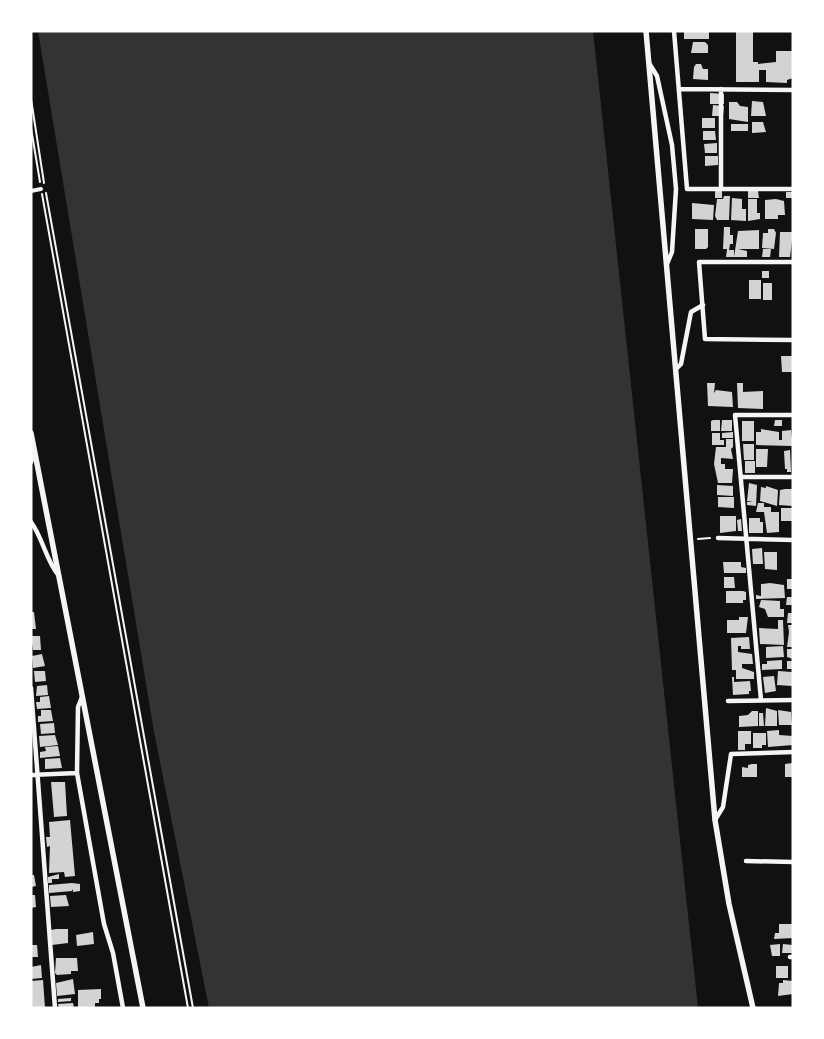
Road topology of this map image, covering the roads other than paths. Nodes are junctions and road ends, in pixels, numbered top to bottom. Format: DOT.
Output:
graph roads {
  1 [pos="646,31"];
  2 [pos="674,31"];
  3 [pos="649,63"];
  4 [pos="680,89"];
  5 [pos="721,89"];
  6 [pos="793,90"];
  7 [pos="41,189"];
  8 [pos="676,189"];
  9 [pos="688,189"];
  10 [pos="721,189"];
  11 [pos="793,189"];
  12 [pos="31,191"];
  13 [pos="793,262"];
  14 [pos="667,265"];
  15 [pos="703,305"];
  16 [pos="793,340"];
  17 [pos="676,369"];
  18 [pos="793,415"];
  19 [pos="31,433"];
  20 [pos="33,451"];
  21 [pos="31,462"];
  22 [pos="793,476"];
  23 [pos="741,477"];
  24 [pos="31,522"];
  25 [pos="718,538"];
  26 [pos="746,538"];
  27 [pos="793,540"];
  28 [pos="61,578"];
  29 [pos="31,688"];
  30 [pos="82,697"];
  31 [pos="728,700"];
  32 [pos="761,700"];
  33 [pos="793,700"];
  34 [pos="793,752"];
  35 [pos="77,773"];
  36 [pos="38,774"];
  37 [pos="31,775"];
  38 [pos="715,820"];
  39 [pos="746,861"];
  40 [pos="793,862"];
  41 [pos="55,1008"];
  42 [pos="123,1008"];
  43 [pos="143,1008"];
  44 [pos="753,1008"];
  1 -- 3 [label="street"];
  2 -- 4 [label="street"];
  3 -- 8 [label="street"];
  3 -- 14 [label="street"];
  4 -- 5 [label="street"];
  4 -- 9 [label="street"];
  5 -- 6 [label="street"];
  5 -- 10 [label="street"];
  7 -- 12 [label="street"];
  8 -- 9 [label="street"];
  8 -- 14 [label="street"];
  9 -- 10 [label="street"];
  10 -- 11 [label="street"];
  13 -- 15 [label="street"];
  14 -- 17 [label="street"];
  15 -- 16 [label="street"];
  15 -- 17 [label="street"];
  17 -- 38 [label="street"];
  18 -- 23 [label="street"];
  19 -- 20 [label="street"];
  20 -- 21 [label="street"];
  20 -- 28 [label="street"];
  22 -- 23 [label="street"];
  23 -- 26 [label="street"];
  24 -- 28 [label="street"];
  25 -- 26 [label="street"];
  26 -- 27 [label="street"];
  26 -- 32 [label="street"];
  28 -- 30 [label="street"];
  29 -- 36 [label="street"];
  30 -- 35 [label="street"];
  30 -- 43 [label="street"];
  31 -- 32 [label="street"];
  32 -- 33 [label="street"];
  34 -- 38 [label="street"];
  35 -- 36 [label="street"];
  35 -- 42 [label="street"];
  36 -- 37 [label="street"];
  36 -- 41 [label="street"];
  38 -- 44 [label="street"];
  39 -- 40 [label="street"];
}
